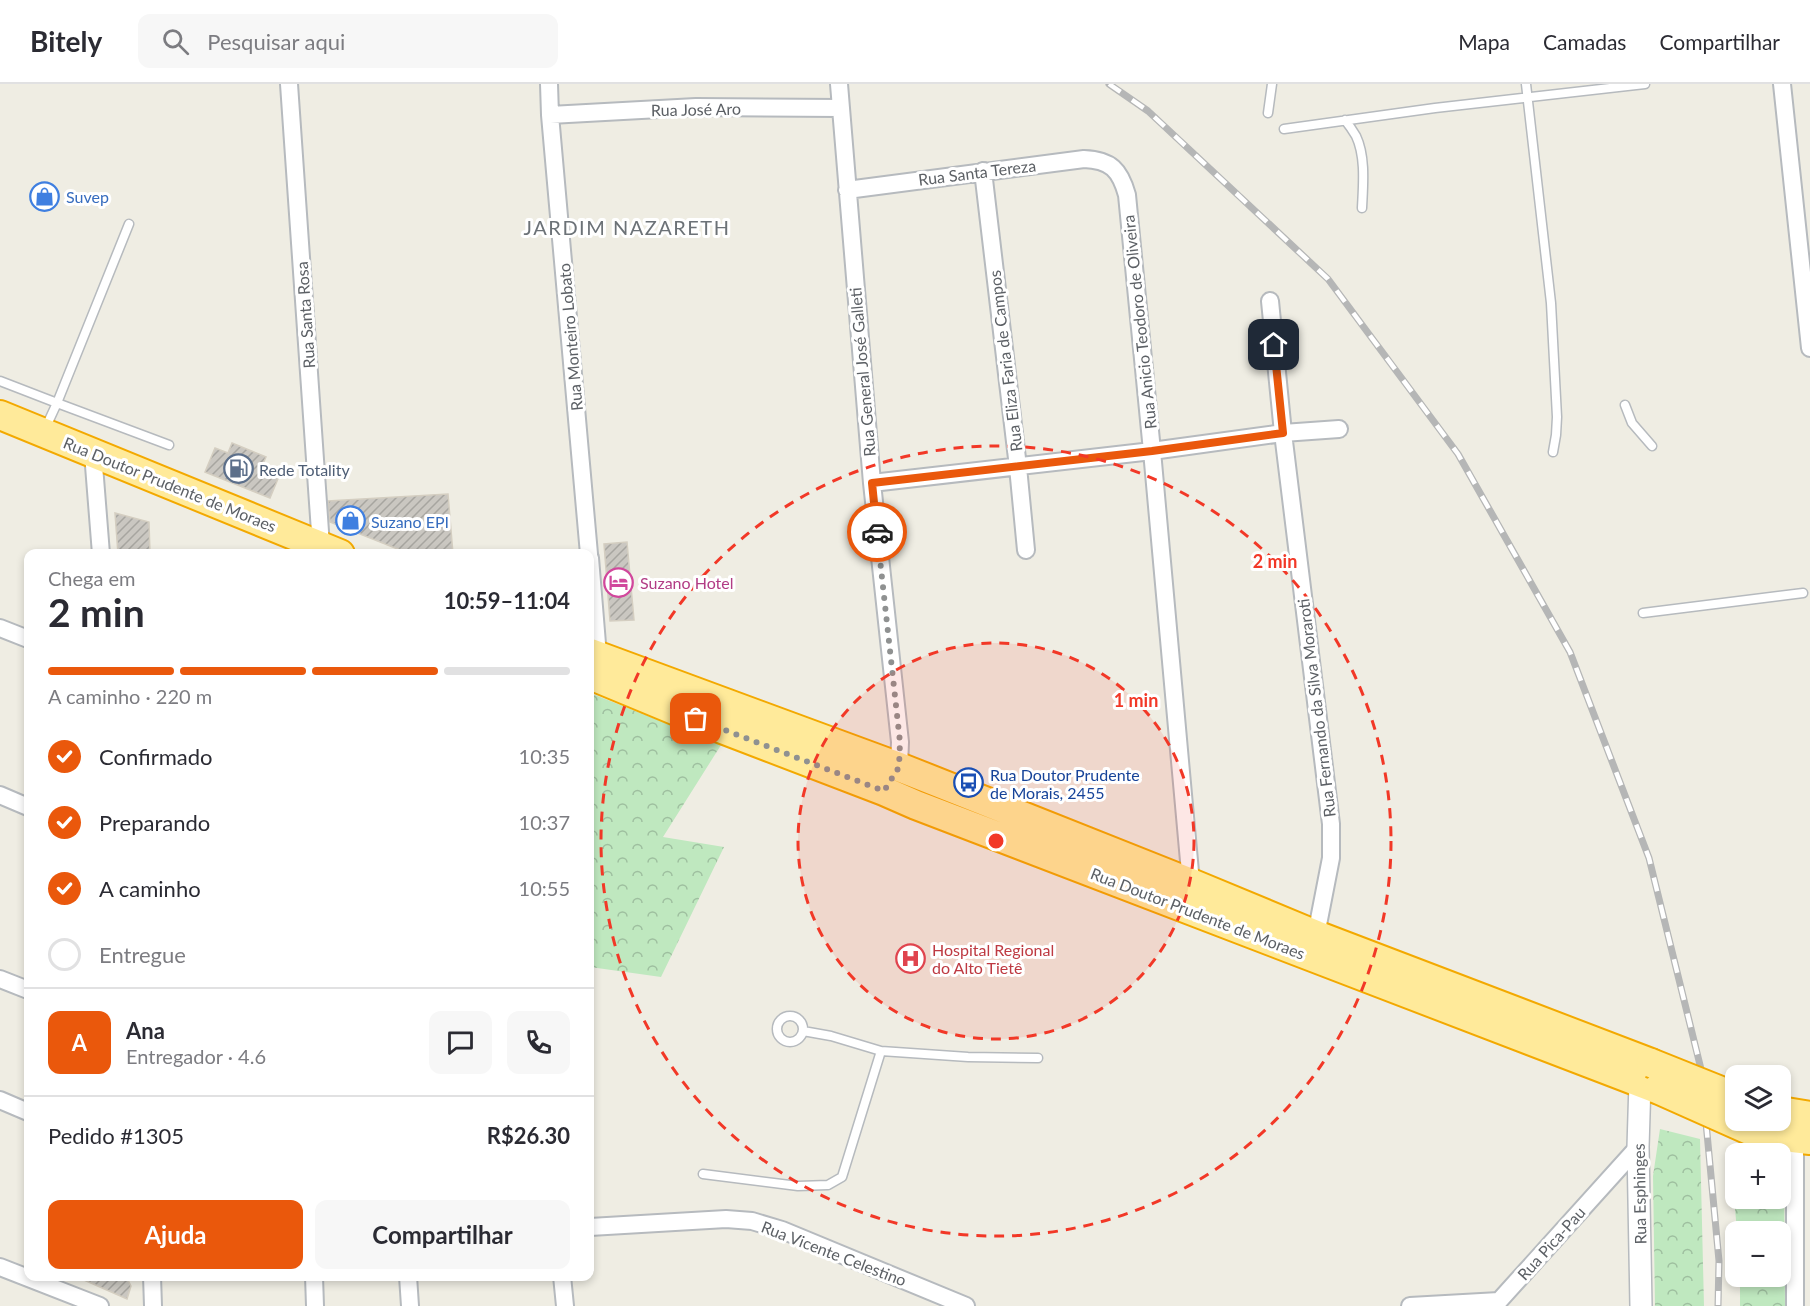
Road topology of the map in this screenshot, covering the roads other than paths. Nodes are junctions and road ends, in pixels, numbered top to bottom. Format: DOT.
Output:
graph roads {
  1 [pos="289,84"];
  2 [pos="549,84"];
  3 [pos="839,84"];
  4 [pos="1272,84"];
  5 [pos="1526,84"];
  6 [pos="1646,84"];
  7 [pos="1782,84"];
  8 [pos="1528,97"];
  9 [pos="841,108"];
  10 [pos="1268,113"];
  11 [pos="550,115"];
  12 [pos="1345,120"];
  13 [pos="1284,129"];
  14 [pos="1107,163"];
  15 [pos="983,171"];
  16 [pos="847,190"];
  17 [pos="1362,208"];
  18 [pos="129,224"];
  19 [pos="1805,240"];
  20 [pos="1270,301"];
  21 [pos="1810,348"];
  22 [pos="0,381"];
  23 [pos="57,403"];
  24 [pos="1625,405"];
  25 [pos="0,415"];
  26 [pos="0,428"];
  27 [pos="1339,429"];
  28 [pos="43,432"];
  29 [pos="1283,433"];
  30 [pos="0,434"];
  31 [pos="169,445"];
  32 [pos="1652,446"];
  33 [pos="1152,451"];
  34 [pos="1553,452"];
  35 [pos="94,464"];
  36 [pos="1018,467"];
  37 [pos="872,483"];
  38 [pos="101,549"];
  39 [pos="283,549"];
  40 [pos="327,549"];
  41 [pos="330,549"];
  42 [pos="589,549"];
  43 [pos="1026,550"];
  44 [pos="1803,593"];
  45 [pos="1642,613"];
  46 [pos="0,628"];
  47 [pos="24,637"];
  48 [pos="594,662"];
  49 [pos="891,779"];
  50 [pos="0,795"];
  51 [pos="24,805"];
  52 [pos="1191,883"];
  53 [pos="1316,934"];
  54 [pos="0,979"];
  55 [pos="24,988"];
  56 [pos="803,1031"];
  57 [pos="881,1051"];
  58 [pos="1038,1058"];
  59 [pos="1649,1078"];
  60 [pos="1725,1095"];
  61 [pos="0,1100"];
  62 [pos="24,1110"];
  63 [pos="1802,1122"];
  64 [pos="1638,1147"];
  65 [pos="703,1174"];
  66 [pos="594,1227"];
  67 [pos="0,1267"];
  68 [pos="24,1276"];
  69 [pos="36,1281"];
  70 [pos="152,1281"];
  71 [pos="314,1281"];
  72 [pos="408,1281"];
  73 [pos="562,1281"];
  74 [pos="1803,1282"];
  75 [pos="1499,1303"];
  76 [pos="100,1306"];
  77 [pos="153,1306"];
  78 [pos="315,1306"];
  79 [pos="410,1306"];
  80 [pos="565,1306"];
  81 [pos="966,1306"];
  82 [pos="1410,1306"];
  83 [pos="1641,1306"];
  84 [pos="1795,1306"];
  1 -- 41 [label="street, Rua Santa Rosa"];
  2 -- 11 [label="street, Rua Monteiro Lobato"];
  3 -- 9 [label="street, Rua General José Galleti"];
  4 -- 10 [label="lane"];
  5 -- 8 [label="lane"];
  6 -- 8 [label="lane"];
  7 -- 19 [label="street"];
  8 -- 12 [label="lane"];
  8 -- 34 [label="lane"];
  9 -- 11 [label="street, Rua José Aro"];
  9 -- 16 [label="street, Rua General José Galleti"];
  11 -- 42 [label="street, Rua Monteiro Lobato"];
  12 -- 13 [label="lane"];
  12 -- 17 [label="lane"];
  14 -- 15 [label="street, Rua Santa Tereza"];
  14 -- 33 [label="street, Rua Anicio Teodoro de Oliveira"];
  15 -- 16 [label="street, Rua Santa Tereza"];
  15 -- 36 [label="street, Rua Eliza Faria de Campos"];
  16 -- 37 [label="street, Rua General José Galleti"];
  18 -- 23 [label="lane"];
  19 -- 21 [label="street"];
  20 -- 29 [label="street, Rua Fernando da Silva Moraroti"];
  22 -- 23 [label="lane"];
  23 -- 28 [label="lane"];
  23 -- 31 [label="lane"];
  24 -- 32 [label="lane"];
  25 -- 28 [label="highway, Rua Doutor Prudente de Moraes"];
  26 -- 28 [label="highway"];
  27 -- 29 [label="street"];
  28 -- 35 [label="highway, Rua Doutor Prudente de Moraes"];
  29 -- 33 [label="street"];
  29 -- 53 [label="street, Rua Fernando da Silva Moraroti"];
  30 -- 35 [label="highway, Rua Doutor Prudente de Moraes"];
  33 -- 36 [label="street"];
  33 -- 52 [label="street, Rua Anicio Teodoro de Oliveira"];
  35 -- 38 [label="street"];
  35 -- 39 [label="highway, Rua Doutor Prudente de Moraes"];
  35 -- 40 [label="highway, Rua Doutor Prudente de Moraes"];
  36 -- 37 [label="street"];
  36 -- 43 [label="street, Rua Eliza Faria de Campos"];
  37 -- 49 [label="street, Rua General José Galleti"];
  44 -- 45 [label="lane"];
  46 -- 47 [label="street"];
  48 -- 49 [label="highway, Rua Doutor Prudente de Moraes"];
  49 -- 52 [label="highway, Rua Doutor Prudente de Moraes"];
  49 -- 59 [label="highway, Rua Doutor Prudente de Moraes"];
  50 -- 51 [label="street"];
  52 -- 53 [label="highway, Rua Doutor Prudente de Moraes"];
  53 -- 59 [label="highway, Rua Doutor Prudente de Moraes"];
  54 -- 55 [label="street"];
  56 -- 57 [label="lane"];
  57 -- 58 [label="lane"];
  57 -- 65 [label="lane"];
  59 -- 60 [label="highway, Rua Doutor Prudente de Moraes, bridge"];
  59 -- 63 [label="highway, Rua Doutor Prudente de Moraes, bridge"];
  59 -- 64 [label="street, Rua Esphinges"];
  61 -- 62 [label="street"];
  63 -- 74 [label="street"];
  64 -- 75 [label="street, Rua Pica-Pau"];
  64 -- 83 [label="street, Rua Esphinges"];
  66 -- 81 [label="street, Rua Vicente Celestino"];
  67 -- 68 [label="street"];
  69 -- 76 [label="street"];
  70 -- 77 [label="street"];
  71 -- 78 [label="street"];
  72 -- 79 [label="street"];
  73 -- 80 [label="street"];
  74 -- 84 [label="street"];
  75 -- 82 [label="street, Rua Pica-Pau"];
}
